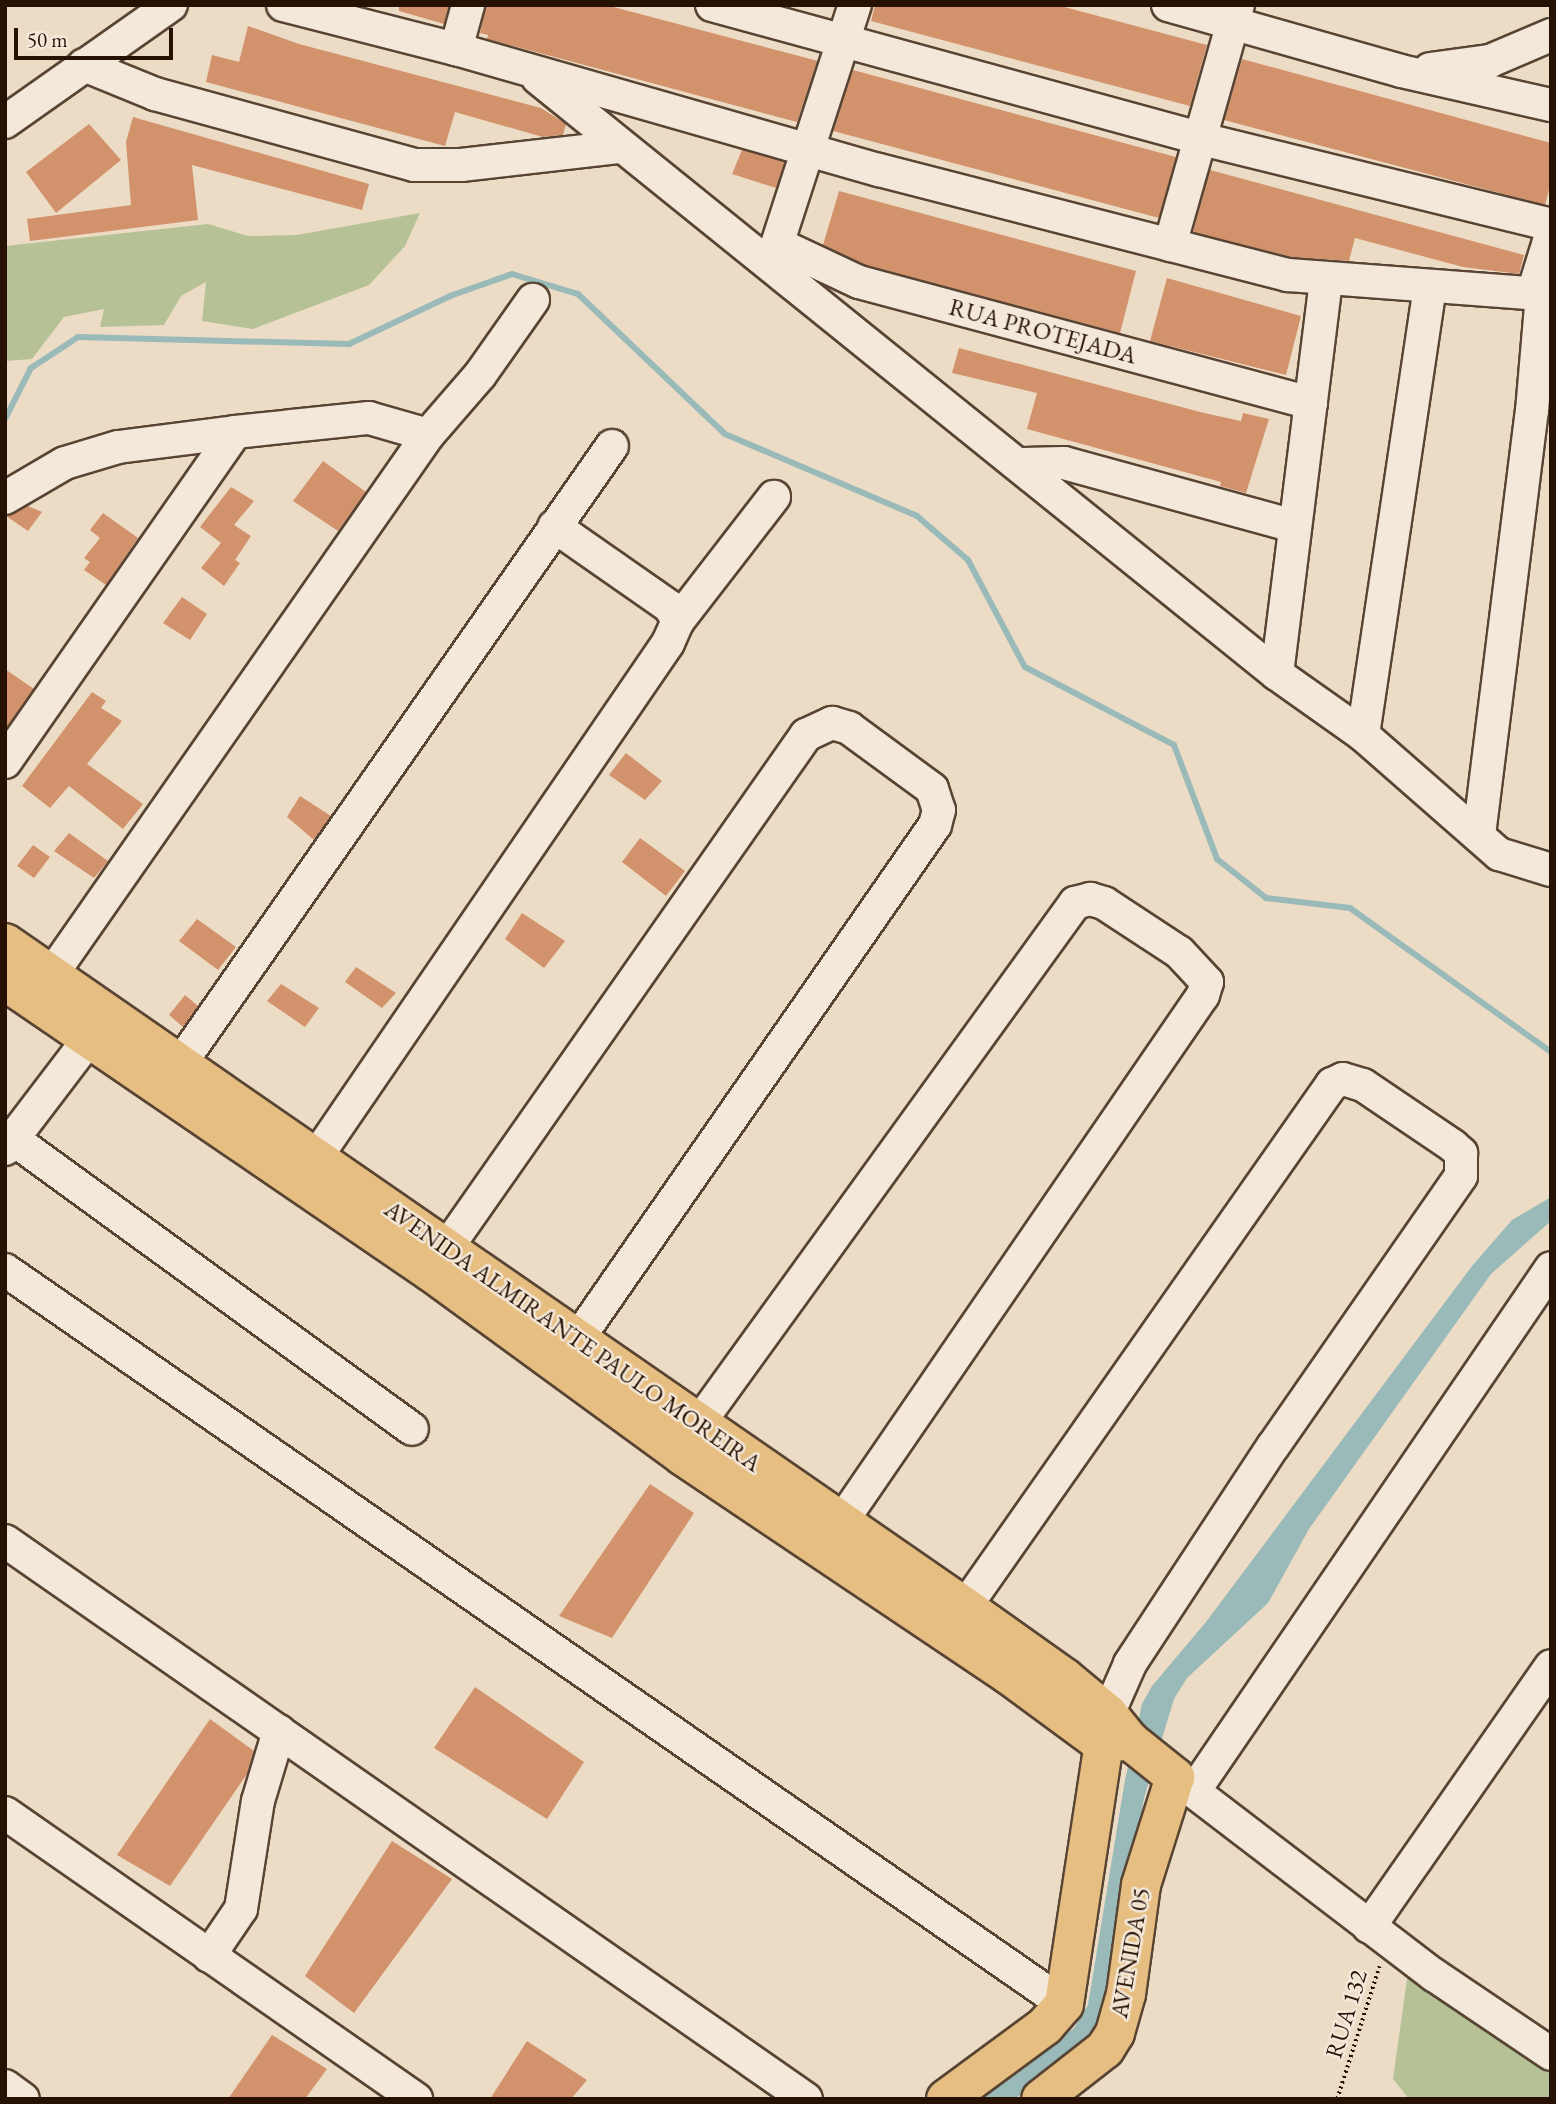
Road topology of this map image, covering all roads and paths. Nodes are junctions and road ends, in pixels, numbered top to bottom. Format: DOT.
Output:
graph roads {
  1 [pos="171,5"];
  2 [pos="283,5"];
  3 [pos="468,5"];
  4 [pos="712,5"];
  5 [pos="855,5"];
  6 [pos="1168,5"];
  7 [pos="1235,14"];
  8 [pos="1551,35"];
  9 [pos="844,41"];
  10 [pos="456,49"];
  11 [pos="84,65"];
  12 [pos="529,71"];
  13 [pos="1401,71"];
  14 [pos="1551,105"];
  15 [pos="5,122"];
  16 [pos="1200,138"];
  17 [pos="618,147"];
  18 [pos="810,150"];
  19 [pos="1551,225"];
  20 [pos="1551,235"];
  21 [pos="1170,245"];
  22 [pos="775,255"];
  23 [pos="1326,278"];
  24 [pos="1430,286"];
  25 [pos="1542,294"];
  26 [pos="533,300"];
  27 [pos="1311,403"];
  28 [pos="1541,412"];
  29 [pos="234,432"];
  30 [pos="428,435"];
  31 [pos="612,446"];
  32 [pos="1022,464"];
  33 [pos="774,497"];
  34 [pos="5,498"];
  35 [pos="554,526"];
  36 [pos="1296,526"];
  37 [pos="678,621"];
  38 [pos="1277,674"];
  39 [pos="1363,735"];
  40 [pos="5,762"];
  41 [pos="1479,835"];
  42 [pos="1551,870"];
  43 [pos="5,943"];
  44 [pos="51,974"];
  45 [pos="5,981"];
  46 [pos="98,1027"];
  47 [pos="180,1065"];
  48 [pos="9,1144"];
  49 [pos="317,1156"];
  50 [pos="446,1249"];
  51 [pos="1551,1268"];
  52 [pos="5,1270"];
  53 [pos="577,1340"];
  54 [pos="699,1423"];
  55 [pos="412,1429"];
  56 [pos="842,1521"];
  57 [pos="5,1541"];
  58 [pos="965,1607"];
  59 [pos="1551,1667"];
  60 [pos="279,1731"];
  61 [pos="1118,1735"];
  62 [pos="1177,1778"];
  63 [pos="5,1813"];
  64 [pos="1378,1934"];
  65 [pos="209,1956"];
  66 [pos="1064,2004"];
  67 [pos="1551,2054"];
  68 [pos="5,2086"];
  69 [pos="23,2099"];
  70 [pos="416,2099"];
  71 [pos="806,2099"];
  72 [pos="947,2099"];
  73 [pos="1041,2099"];
  74 [pos="1337,2099"];
  1 -- 11 [label="street"];
  2 -- 10 [label="street"];
  3 -- 10 [label="street"];
  4 -- 9 [label="street"];
  5 -- 9 [label="street"];
  6 -- 7 [label="street"];
  7 -- 13 [label="street"];
  7 -- 16 [label="street"];
  8 -- 13 [label="street"];
  9 -- 16 [label="street"];
  9 -- 18 [label="street"];
  10 -- 12 [label="street"];
  11 -- 15 [label="street"];
  11 -- 17 [label="street"];
  12 -- 17 [label="street"];
  12 -- 18 [label="street"];
  13 -- 14 [label="street"];
  16 -- 19 [label="street"];
  16 -- 21 [label="street"];
  17 -- 22 [label="street"];
  18 -- 21 [label="street"];
  18 -- 22 [label="street"];
  20 -- 25 [label="street"];
  21 -- 23 [label="street"];
  22 -- 27 [label="street, RUA PROTEJADA"];
  22 -- 32 [label="street"];
  23 -- 24 [label="street"];
  23 -- 27 [label="street"];
  24 -- 25 [label="street"];
  24 -- 39 [label="street"];
  25 -- 28 [label="street"];
  26 -- 30 [label="street"];
  27 -- 36 [label="street"];
  28 -- 41 [label="street"];
  29 -- 30 [label="street"];
  29 -- 34 [label="street"];
  29 -- 40 [label="street"];
  30 -- 44 [label="street"];
  31 -- 35 [label="street"];
  32 -- 36 [label="street"];
  32 -- 38 [label="street"];
  33 -- 37 [label="street"];
  35 -- 37 [label="street"];
  35 -- 47 [label="street"];
  36 -- 38 [label="street"];
  37 -- 49 [label="street"];
  38 -- 39 [label="street"];
  39 -- 41 [label="street"];
  41 -- 42 [label="street"];
  43 -- 44 [label="main road, AVENIDA ALMIRANTE PAULO MOREIRA"];
  44 -- 46 [label="main road, AVENIDA ALMIRANTE PAULO MOREIRA"];
  45 -- 46 [label="main road, AVENIDA ALMIRANTE PAULO MOREIRA"];
  46 -- 47 [label="main road, AVENIDA ALMIRANTE PAULO MOREIRA"];
  46 -- 48 [label="street"];
  46 -- 61 [label="main road, AVENIDA ALMIRANTE PAULO MOREIRA"];
  47 -- 49 [label="main road, AVENIDA ALMIRANTE PAULO MOREIRA"];
  48 -- 55 [label="street"];
  49 -- 50 [label="main road, AVENIDA ALMIRANTE PAULO MOREIRA"];
  50 -- 53 [label="main road, AVENIDA ALMIRANTE PAULO MOREIRA"];
  50 -- 53 [label="street"];
  51 -- 62 [label="street"];
  52 -- 66 [label="street"];
  53 -- 54 [label="main road, AVENIDA ALMIRANTE PAULO MOREIRA"];
  54 -- 56 [label="main road, AVENIDA ALMIRANTE PAULO MOREIRA"];
  54 -- 56 [label="street"];
  56 -- 58 [label="main road, AVENIDA ALMIRANTE PAULO MOREIRA"];
  57 -- 60 [label="street"];
  58 -- 61 [label="main road, AVENIDA ALMIRANTE PAULO MOREIRA"];
  58 -- 61 [label="street"];
  59 -- 64 [label="street"];
  60 -- 65 [label="street"];
  60 -- 71 [label="street"];
  61 -- 62 [label="main road, AVENIDA ALMIRANTE PAULO MOREIRA"];
  61 -- 66 [label="main road"];
  62 -- 64 [label="street, AVENIDA ALMIRANTE PAULO MOREIRA"];
  62 -- 73 [label="main road, AVENIDA 05"];
  63 -- 65 [label="street"];
  64 -- 67 [label="street, AVENIDA ALMIRANTE PAULO MOREIRA"];
  64 -- 74 [label="path, RUA 132"];
  65 -- 70 [label="street"];
  66 -- 72 [label="main road"];
  68 -- 69 [label="street"];
}
